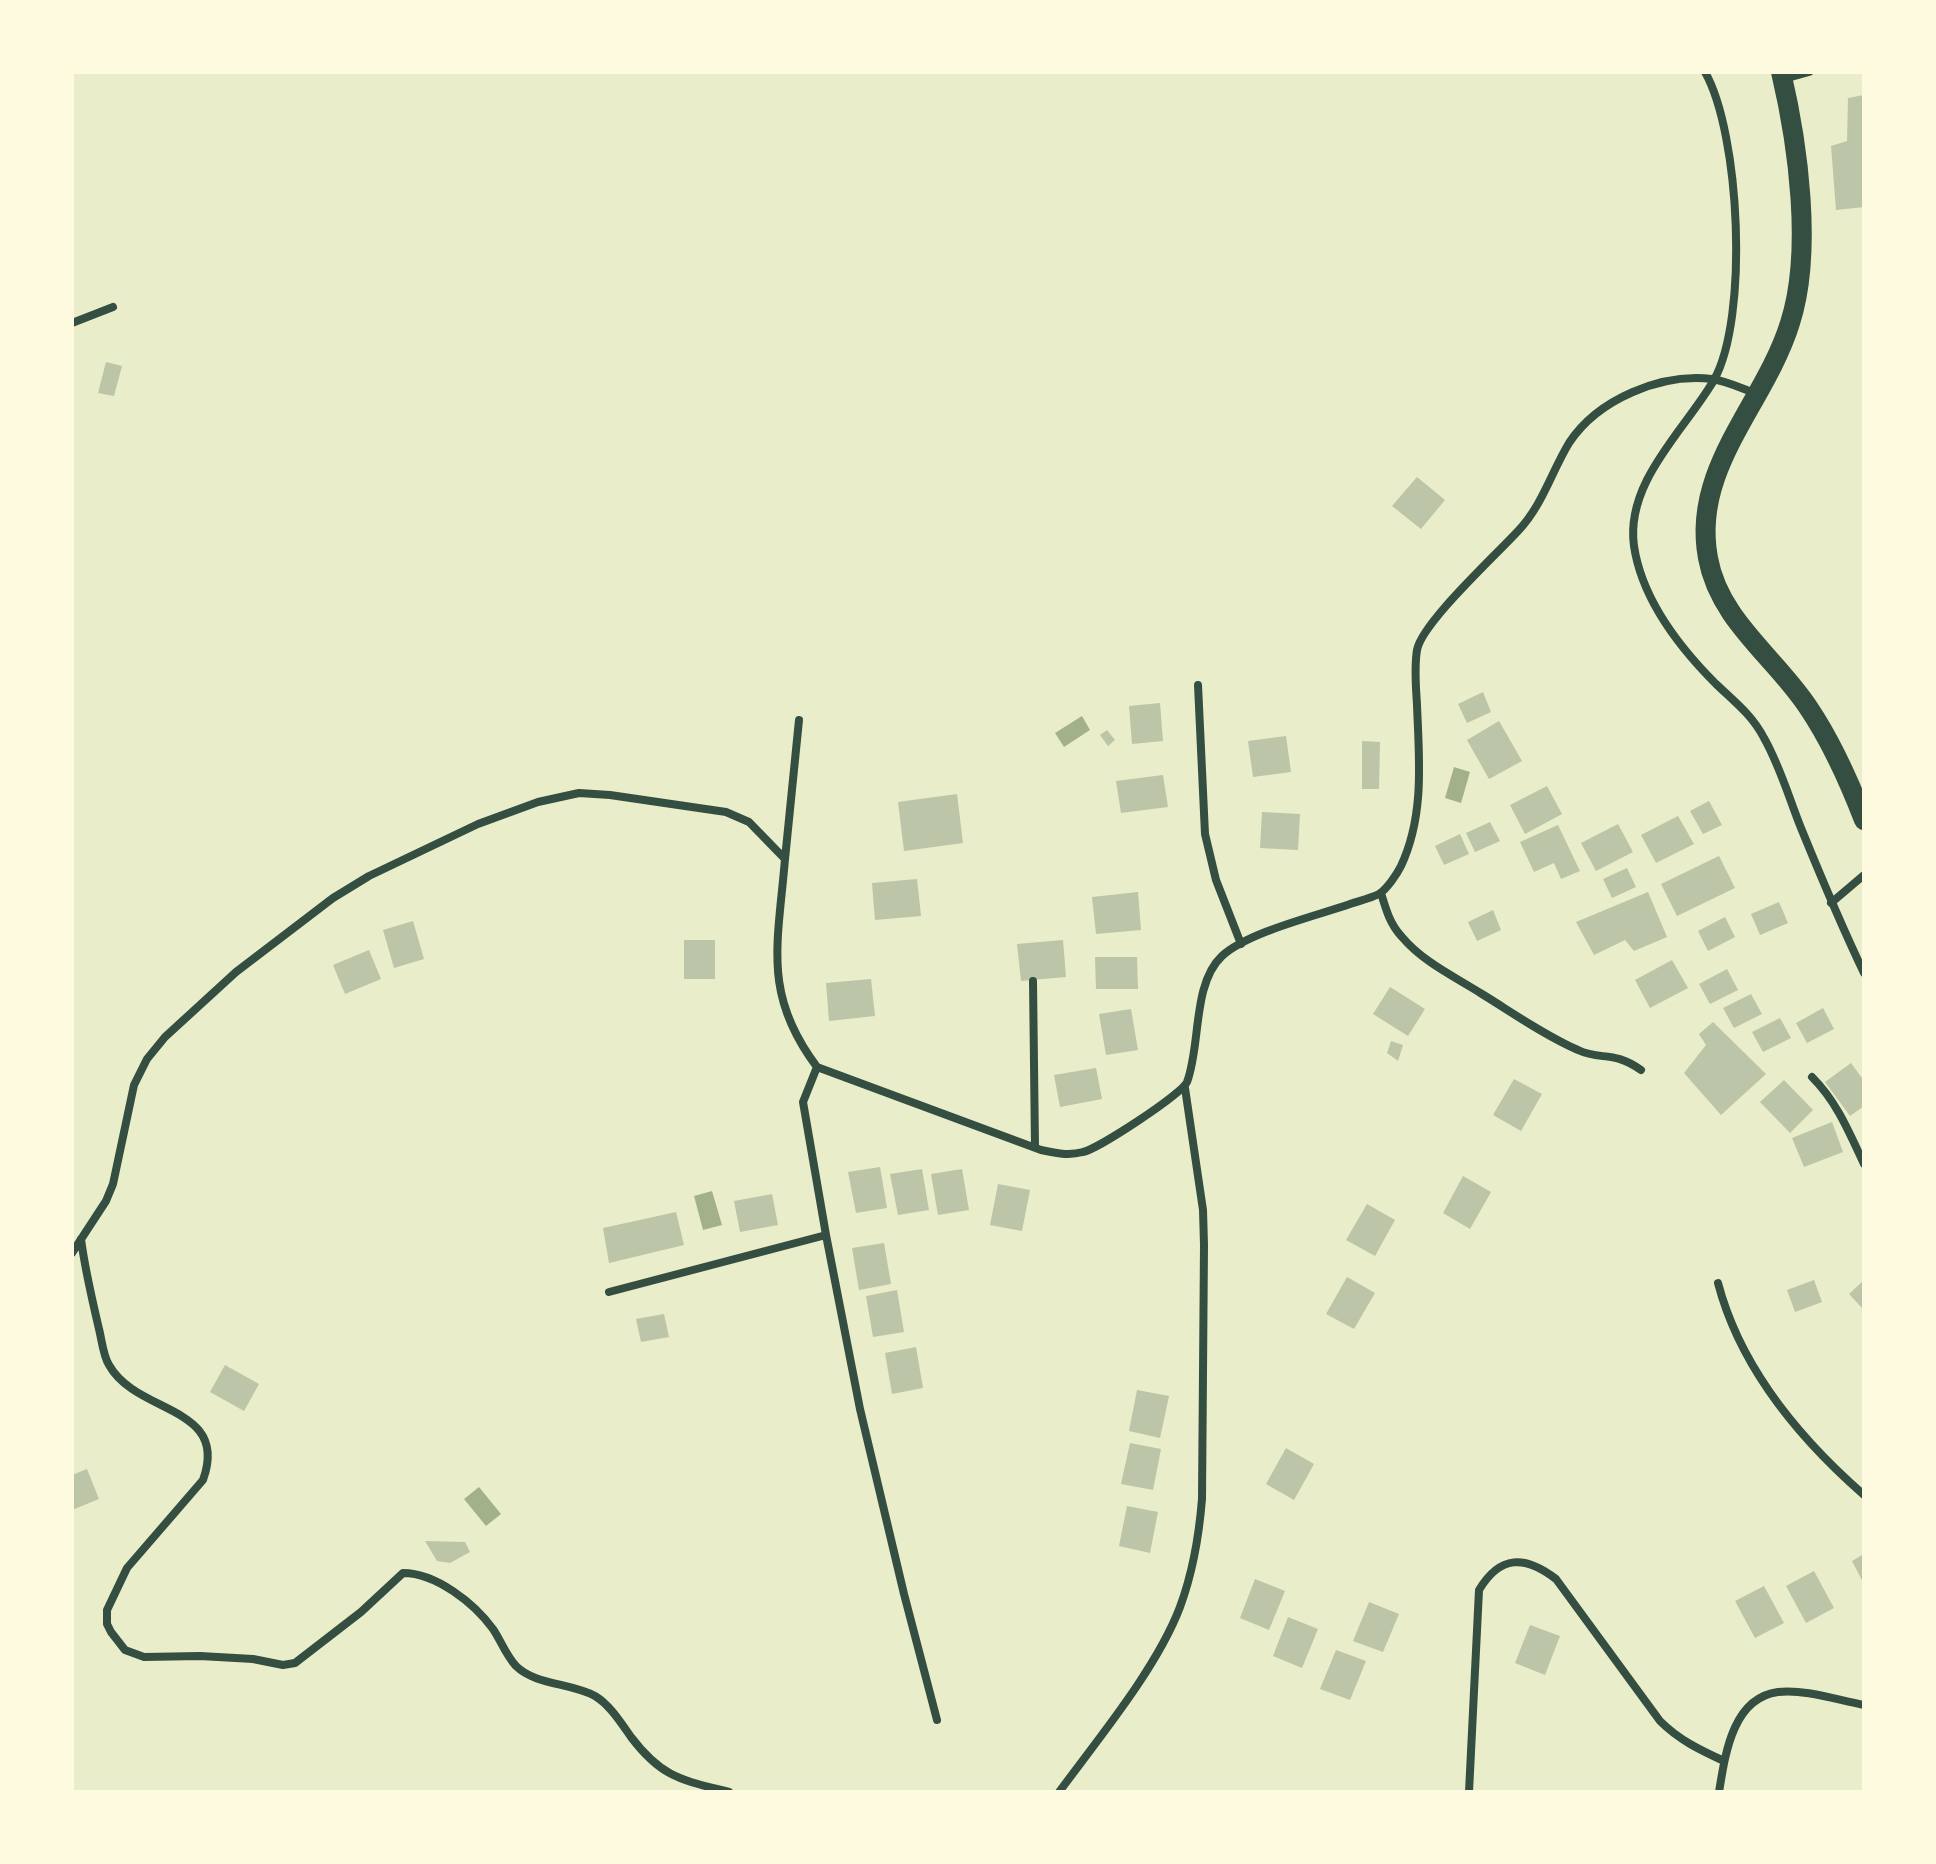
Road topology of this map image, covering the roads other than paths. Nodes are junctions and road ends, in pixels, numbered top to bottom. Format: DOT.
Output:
graph roads {
  1 [pos="1705,72"];
  2 [pos="1809,72"];
  3 [pos="1782,76"];
  4 [pos="113,307"];
  5 [pos="72,323"];
  6 [pos="1714,379"];
  7 [pos="1758,395"];
  8 [pos="1198,685"];
  9 [pos="799,720"];
  10 [pos="1864,820"];
  11 [pos="785,859"];
  12 [pos="1864,875"];
  13 [pos="1381,893"];
  14 [pos="1831,903"];
  15 [pos="1241,944"];
  16 [pos="1864,973"];
  17 [pos="1033,981"];
  18 [pos="817,1067"];
  19 [pos="1641,1070"];
  20 [pos="1812,1077"];
  21 [pos="1185,1088"];
  22 [pos="1035,1147"];
  23 [pos="1864,1164"];
  24 [pos="826,1235"];
  25 [pos="81,1239"];
  26 [pos="72,1253"];
  27 [pos="1718,1283"];
  28 [pos="609,1292"];
  29 [pos="1864,1495"];
  30 [pos="1864,1705"];
  31 [pos="937,1720"];
  32 [pos="1724,1761"];
  33 [pos="729,1792"];
  34 [pos="1059,1792"];
  35 [pos="1469,1792"];
  36 [pos="1719,1792"];
  1 -- 6 [label="street"];
  2 -- 3 [label="street"];
  3 -- 7 [label="main road"];
  4 -- 5 [label="street"];
  6 -- 7 [label="street"];
  6 -- 13 [label="street"];
  6 -- 14 [label="street"];
  7 -- 10 [label="main road"];
  8 -- 15 [label="street"];
  9 -- 11 [label="street"];
  11 -- 18 [label="street"];
  11 -- 25 [label="street"];
  12 -- 14 [label="street"];
  13 -- 15 [label="street"];
  13 -- 19 [label="street"];
  14 -- 16 [label="street"];
  15 -- 21 [label="street"];
  17 -- 22 [label="street"];
  18 -- 22 [label="street"];
  18 -- 24 [label="street"];
  20 -- 23 [label="street"];
  21 -- 22 [label="street"];
  21 -- 34 [label="street"];
  24 -- 28 [label="street"];
  24 -- 31 [label="street"];
  25 -- 26 [label="street"];
  25 -- 33 [label="street"];
  27 -- 29 [label="street"];
  30 -- 32 [label="street"];
  32 -- 35 [label="street"];
  32 -- 36 [label="street"];
}
